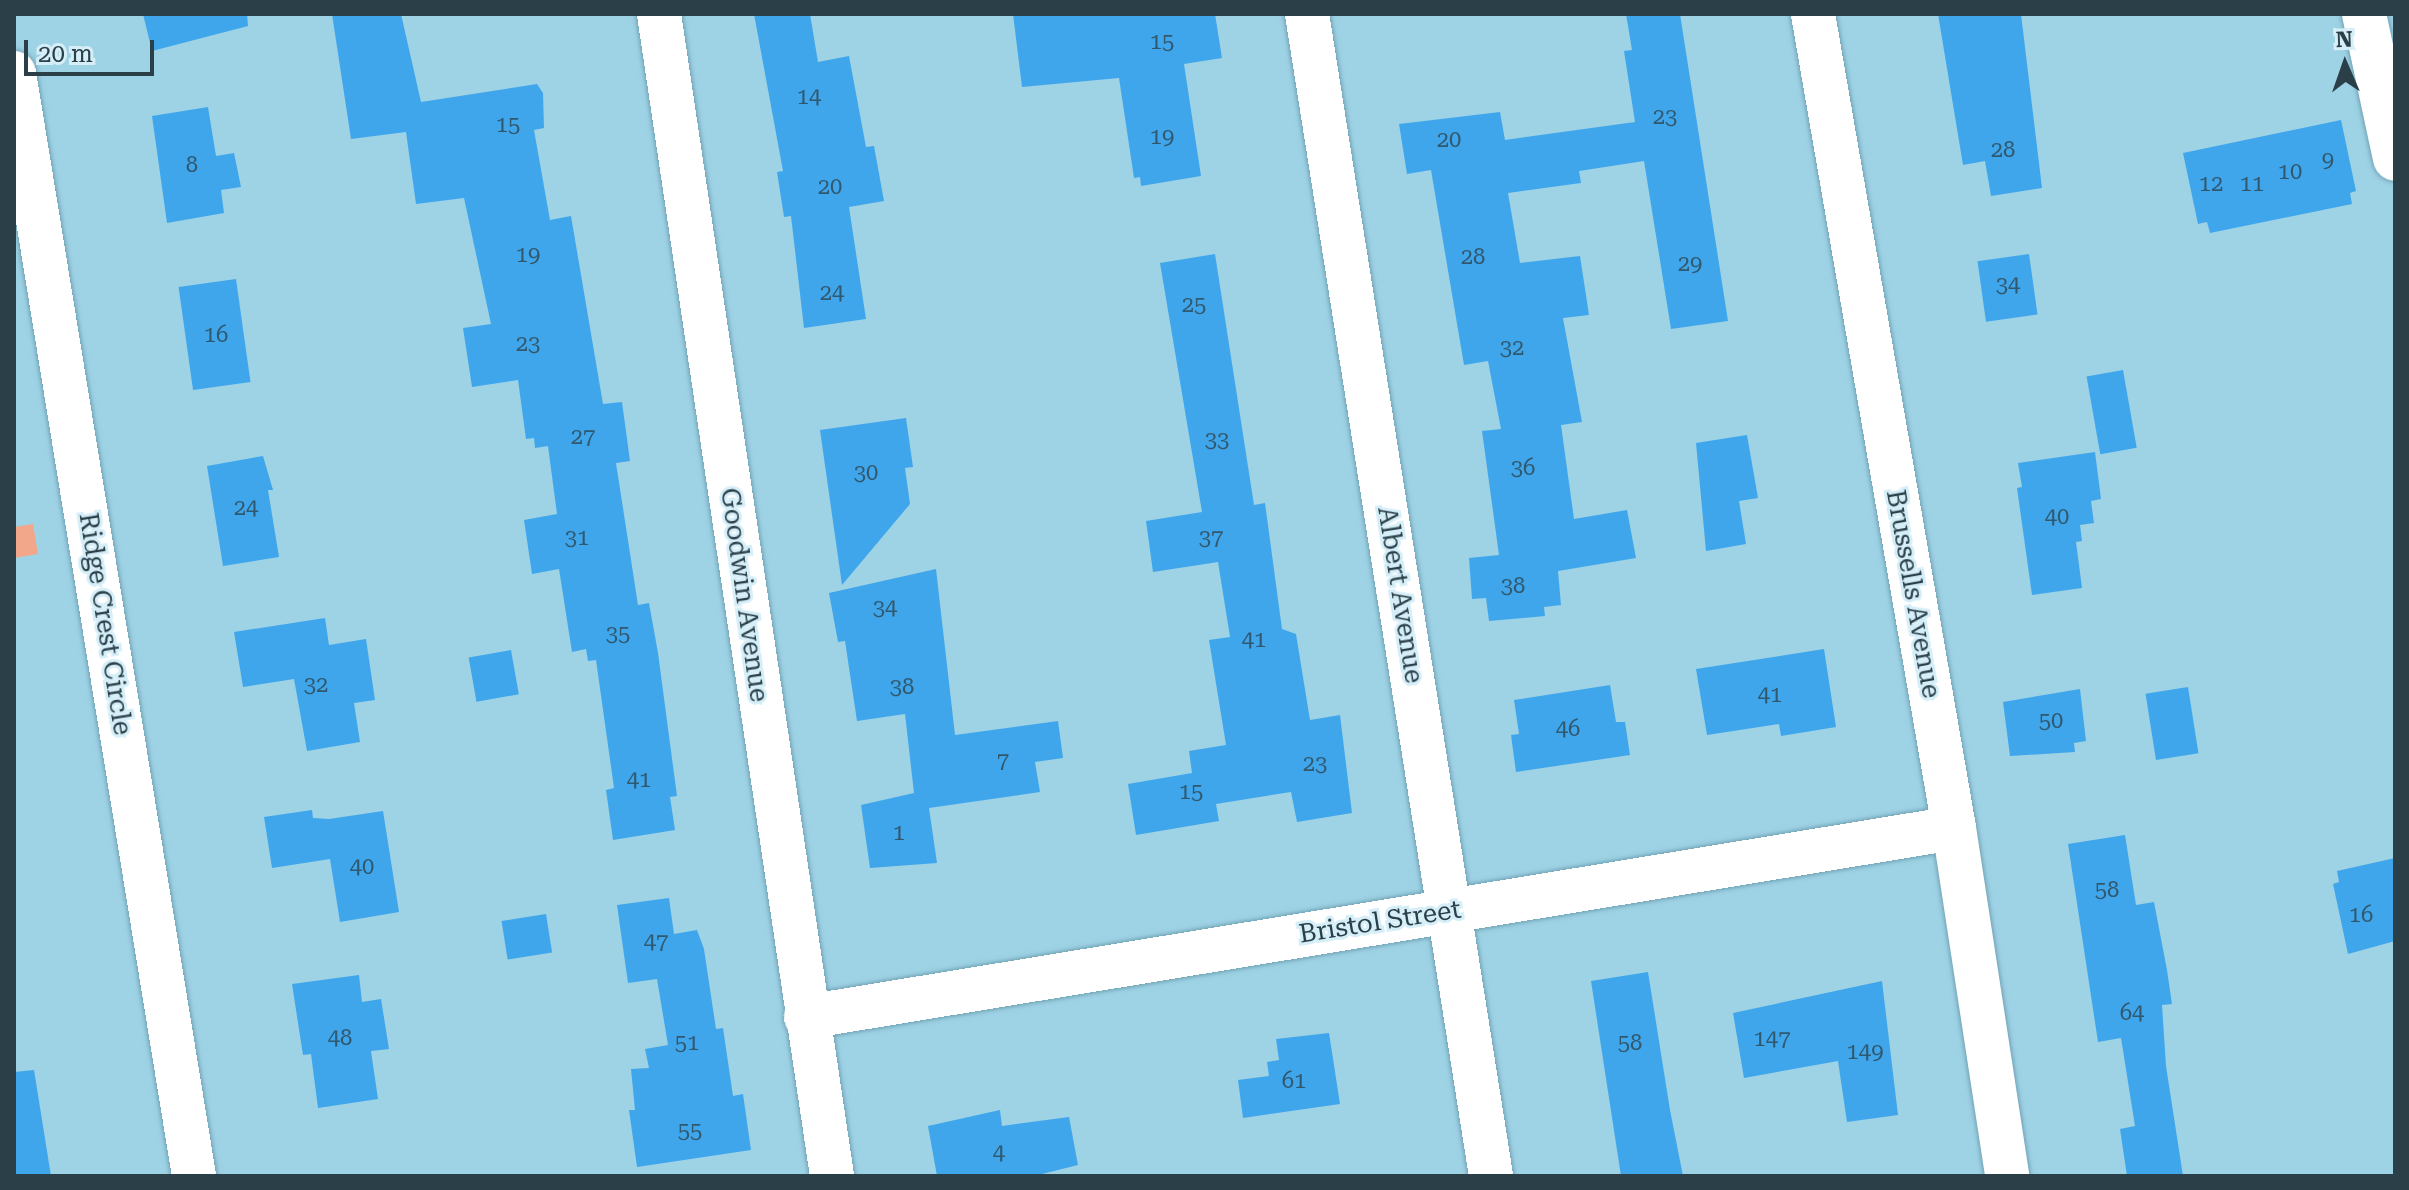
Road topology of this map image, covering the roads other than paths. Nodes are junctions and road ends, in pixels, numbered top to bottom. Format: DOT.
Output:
graph roads {
  1 [pos="659,14"];
  2 [pos="1307,14"];
  3 [pos="1813,14"];
  4 [pos="2364,14"];
  5 [pos="14,73"];
  6 [pos="2395,159"];
  7 [pos="1954,828"];
  8 [pos="1450,910"];
  9 [pos="806,1017"];
  10 [pos="194,1176"];
  11 [pos="832,1176"];
  12 [pos="1491,1176"];
  13 [pos="2007,1176"];
  1 -- 9 [label="street, Goodwin Avenue"];
  2 -- 8 [label="street, Albert Avenue"];
  3 -- 7 [label="street, Brussells Avenue"];
  4 -- 6 [label="street"];
  5 -- 10 [label="street, Ridge Crest Circle"];
  7 -- 8 [label="street, Bristol Street"];
  7 -- 13 [label="street, Brussells Avenue"];
  8 -- 9 [label="street, Bristol Street"];
  8 -- 12 [label="street, Albert Avenue"];
  9 -- 11 [label="street, Goodwin Avenue"];
}
